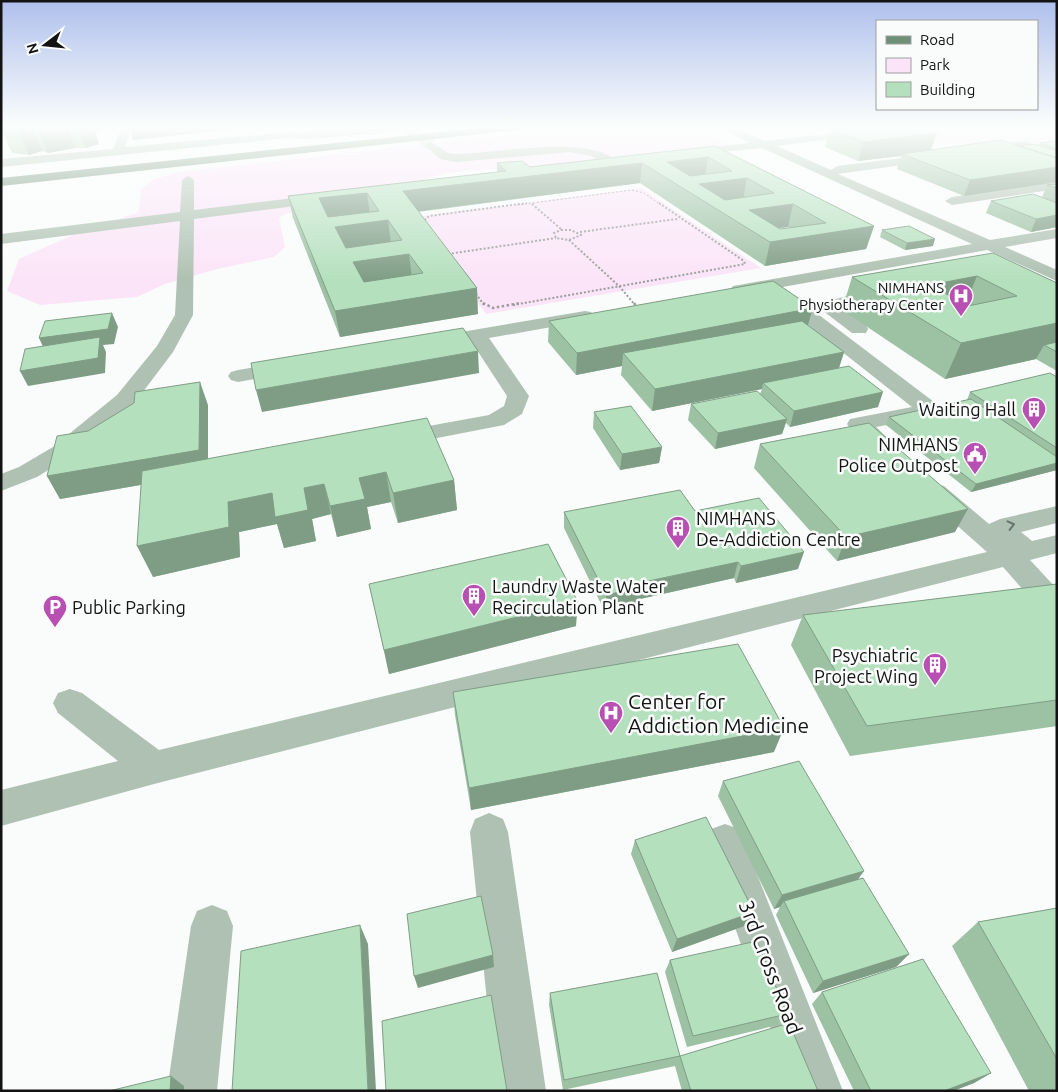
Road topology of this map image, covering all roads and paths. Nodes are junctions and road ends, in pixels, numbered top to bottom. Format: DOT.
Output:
graph roads {
  1 [pos="39,178"];
  2 [pos="840,178"];
  3 [pos="854,178"];
  4 [pos="188,180"];
  5 [pos="1,182"];
  6 [pos="1057,185"];
  7 [pos="345,196"];
  8 [pos="952,201"];
  9 [pos="531,203"];
  10 [pos="186,215"];
  11 [pos="678,218"];
  12 [pos="561,230"];
  13 [pos="579,232"];
  14 [pos="1057,233"];
  15 [pos="556,238"];
  16 [pos="1,239"];
  17 [pos="569,240"];
  18 [pos="996,244"];
  19 [pos="1057,248"];
  20 [pos="1028,253"];
  21 [pos="448,254"];
  22 [pos="943,255"];
  23 [pos="1011,256"];
  24 [pos="1057,265"];
  25 [pos="968,269"];
  26 [pos="1057,276"];
  27 [pos="768,285"];
  28 [pos="620,287"];
  29 [pos="902,288"];
  30 [pos="721,293"];
  31 [pos="637,307"];
  32 [pos="859,329"];
  33 [pos="476,335"];
  34 [pos="419,345"];
  35 [pos="304,364"];
  36 [pos="238,376"];
  37 [pos="377,443"];
  38 [pos="1,483"];
  39 [pos="1057,514"];
  40 [pos="1031,550"];
  41 [pos="1057,608"];
  42 [pos="70,703"];
  43 [pos="154,768"];
  44 [pos="1,808"];
  45 [pos="489,832"];
  46 [pos="725,844"];
  47 [pos="212,926"];
  48 [pos="192,1091"];
  49 [pos="521,1091"];
  50 [pos="818,1091"];
  1 -- 5 [label="main road"];
  2 -- 18 [label="street"];
  3 -- 18 [label="street"];
  4 -- 10 [label="street"];
  6 -- 8 [label="street"];
  7 -- 10 [label="street"];
  9 -- 11 [label="path"];
  9 -- 12 [label="path"];
  9 -- 21 [label="path"];
  10 -- 16 [label="street"];
  10 -- 38 [label="street"];
  11 -- 13 [label="path"];
  11 -- 28 [label="path"];
  12 -- 13 [label="path"];
  12 -- 15 [label="path"];
  13 -- 17 [label="path"];
  14 -- 18 [label="street"];
  15 -- 17 [label="path"];
  15 -- 21 [label="path"];
  17 -- 28 [label="path"];
  18 -- 20 [label="street"];
  18 -- 22 [label="street"];
  18 -- 23 [label="street"];
  19 -- 20 [label="street"];
  20 -- 23 [label="street"];
  20 -- 24 [label="street"];
  21 -- 28 [label="path"];
  22 -- 25 [label="street"];
  22 -- 27 [label="street"];
  23 -- 26 [label="street"];
  27 -- 30 [label="street"];
  27 -- 40 [label="street"];
  28 -- 31 [label="path"];
  29 -- 32 [label="street"];
  31 -- 33 [label="street"];
  33 -- 34 [label="street"];
  33 -- 37 [label="street"];
  35 -- 36 [label="street"];
  40 -- 39 [label="street, one-way"];
  40 -- 41 [label="street"];
  40 -- 43 [label="street"];
  42 -- 43 [label="street"];
  43 -- 44 [label="street"];
  45 -- 49 [label="street"];
  46 -- 50 [label="street, 3rd Cross Road"];
  47 -- 48 [label="street"];
}
